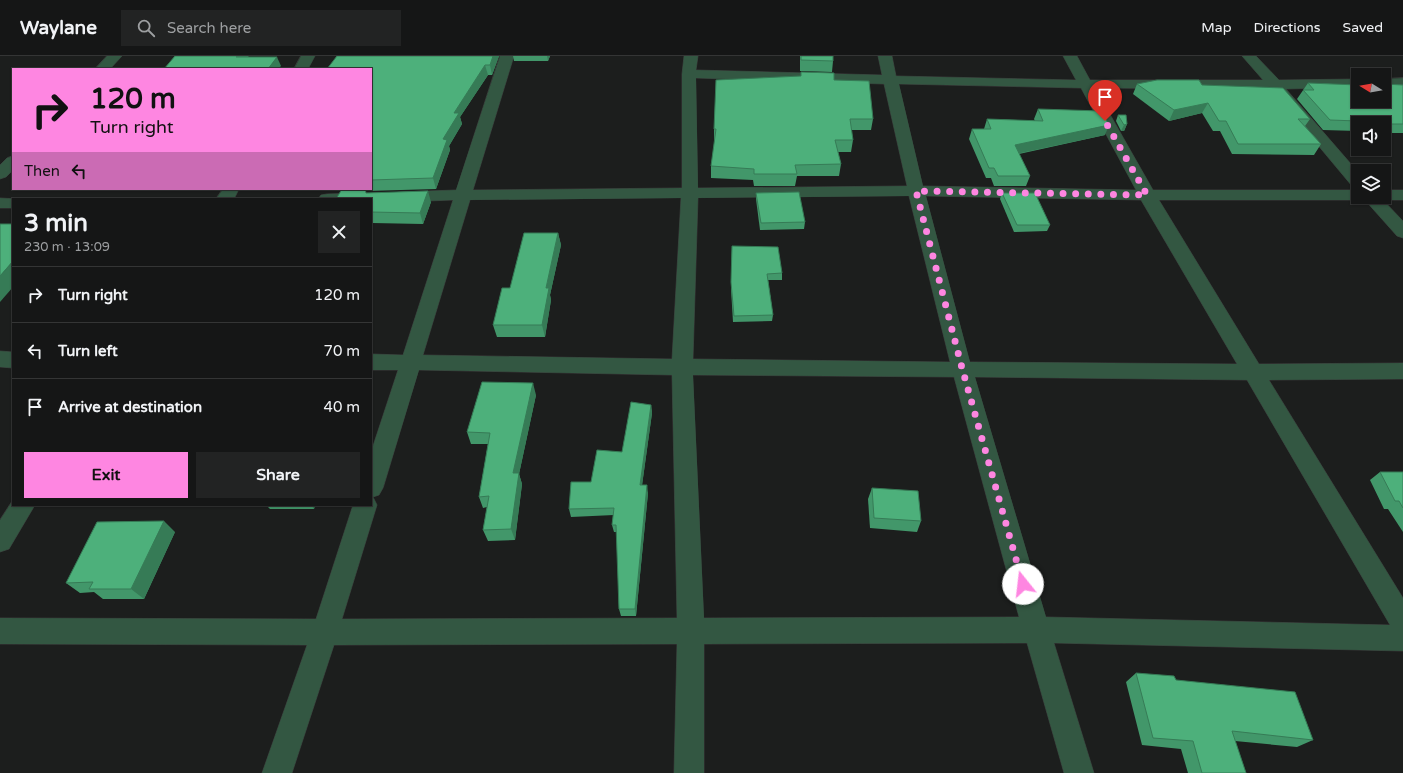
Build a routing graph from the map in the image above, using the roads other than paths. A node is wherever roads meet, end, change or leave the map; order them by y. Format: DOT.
graph roads {
  1 [pos="115,56"];
  2 [pos="308,56"];
  3 [pos="507,56"];
  4 [pos="885,56"];
  5 [pos="1070,56"];
  6 [pos="1248,56"];
  7 [pos="690,65"];
  8 [pos="103,68"];
  9 [pos="302,68"];
  10 [pos="890,80"];
  11 [pos="1391,82"];
  12 [pos="1403,82"];
  13 [pos="1351,83"];
  14 [pos="1084,84"];
  15 [pos="1276,86"];
  16 [pos="12,161"];
  17 [pos="0,174"];
  18 [pos="1351,174"];
  19 [pos="916,191"];
  20 [pos="690,193"];
  21 [pos="464,195"];
  22 [pos="1147,195"];
  23 [pos="1351,195"];
  24 [pos="1391,195"];
  25 [pos="1403,195"];
  26 [pos="356,198"];
  27 [pos="0,203"];
  28 [pos="12,203"];
  29 [pos="1377,204"];
  30 [pos="1403,232"];
  31 [pos="0,359"];
  32 [pos="12,360"];
  33 [pos="372,362"];
  34 [pos="410,363"];
  35 [pos="682,367"];
  36 [pos="962,368"];
  37 [pos="1254,372"];
  38 [pos="1403,372"];
  39 [pos="372,485"];
  40 [pos="22,506"];
  41 [pos="366,506"];
  42 [pos="0,541"];
  43 [pos="1403,622"];
  44 [pos="1036,630"];
  45 [pos="0,631"];
  46 [pos="691,631"];
  47 [pos="325,632"];
  48 [pos="1403,638"];
  49 [pos="277,773"];
  50 [pos="689,773"];
  51 [pos="1079,773"];
  1 -- 8 [label="street"];
  2 -- 9 [label="street"];
  3 -- 21 [label="street"];
  4 -- 10 [label="street"];
  5 -- 14 [label="street"];
  6 -- 15 [label="street"];
  7 -- 10 [label="street"];
  7 -- 20 [label="street"];
  10 -- 14 [label="street"];
  10 -- 19 [label="street"];
  11 -- 12 [label="street"];
  13 -- 15 [label="street"];
  14 -- 15 [label="street"];
  14 -- 22 [label="street"];
  15 -- 18 [label="street"];
  16 -- 17 [label="street"];
  19 -- 20 [label="street"];
  19 -- 22 [label="street"];
  19 -- 36 [label="street"];
  20 -- 21 [label="street"];
  20 -- 35 [label="street"];
  21 -- 26 [label="street"];
  21 -- 34 [label="street"];
  22 -- 23 [label="street"];
  22 -- 37 [label="street"];
  24 -- 25 [label="street"];
  27 -- 28 [label="street"];
  29 -- 30 [label="street"];
  31 -- 32 [label="street"];
  33 -- 34 [label="street"];
  34 -- 35 [label="street"];
  34 -- 39 [label="street"];
  35 -- 36 [label="street"];
  35 -- 46 [label="street"];
  36 -- 37 [label="street"];
  36 -- 44 [label="street"];
  37 -- 38 [label="street"];
  37 -- 43 [label="street"];
  40 -- 42 [label="street"];
  41 -- 47 [label="street"];
  44 -- 46 [label="street"];
  44 -- 48 [label="street"];
  44 -- 51 [label="street"];
  45 -- 47 [label="street"];
  46 -- 47 [label="street"];
  46 -- 50 [label="street"];
  47 -- 49 [label="street"];
}
